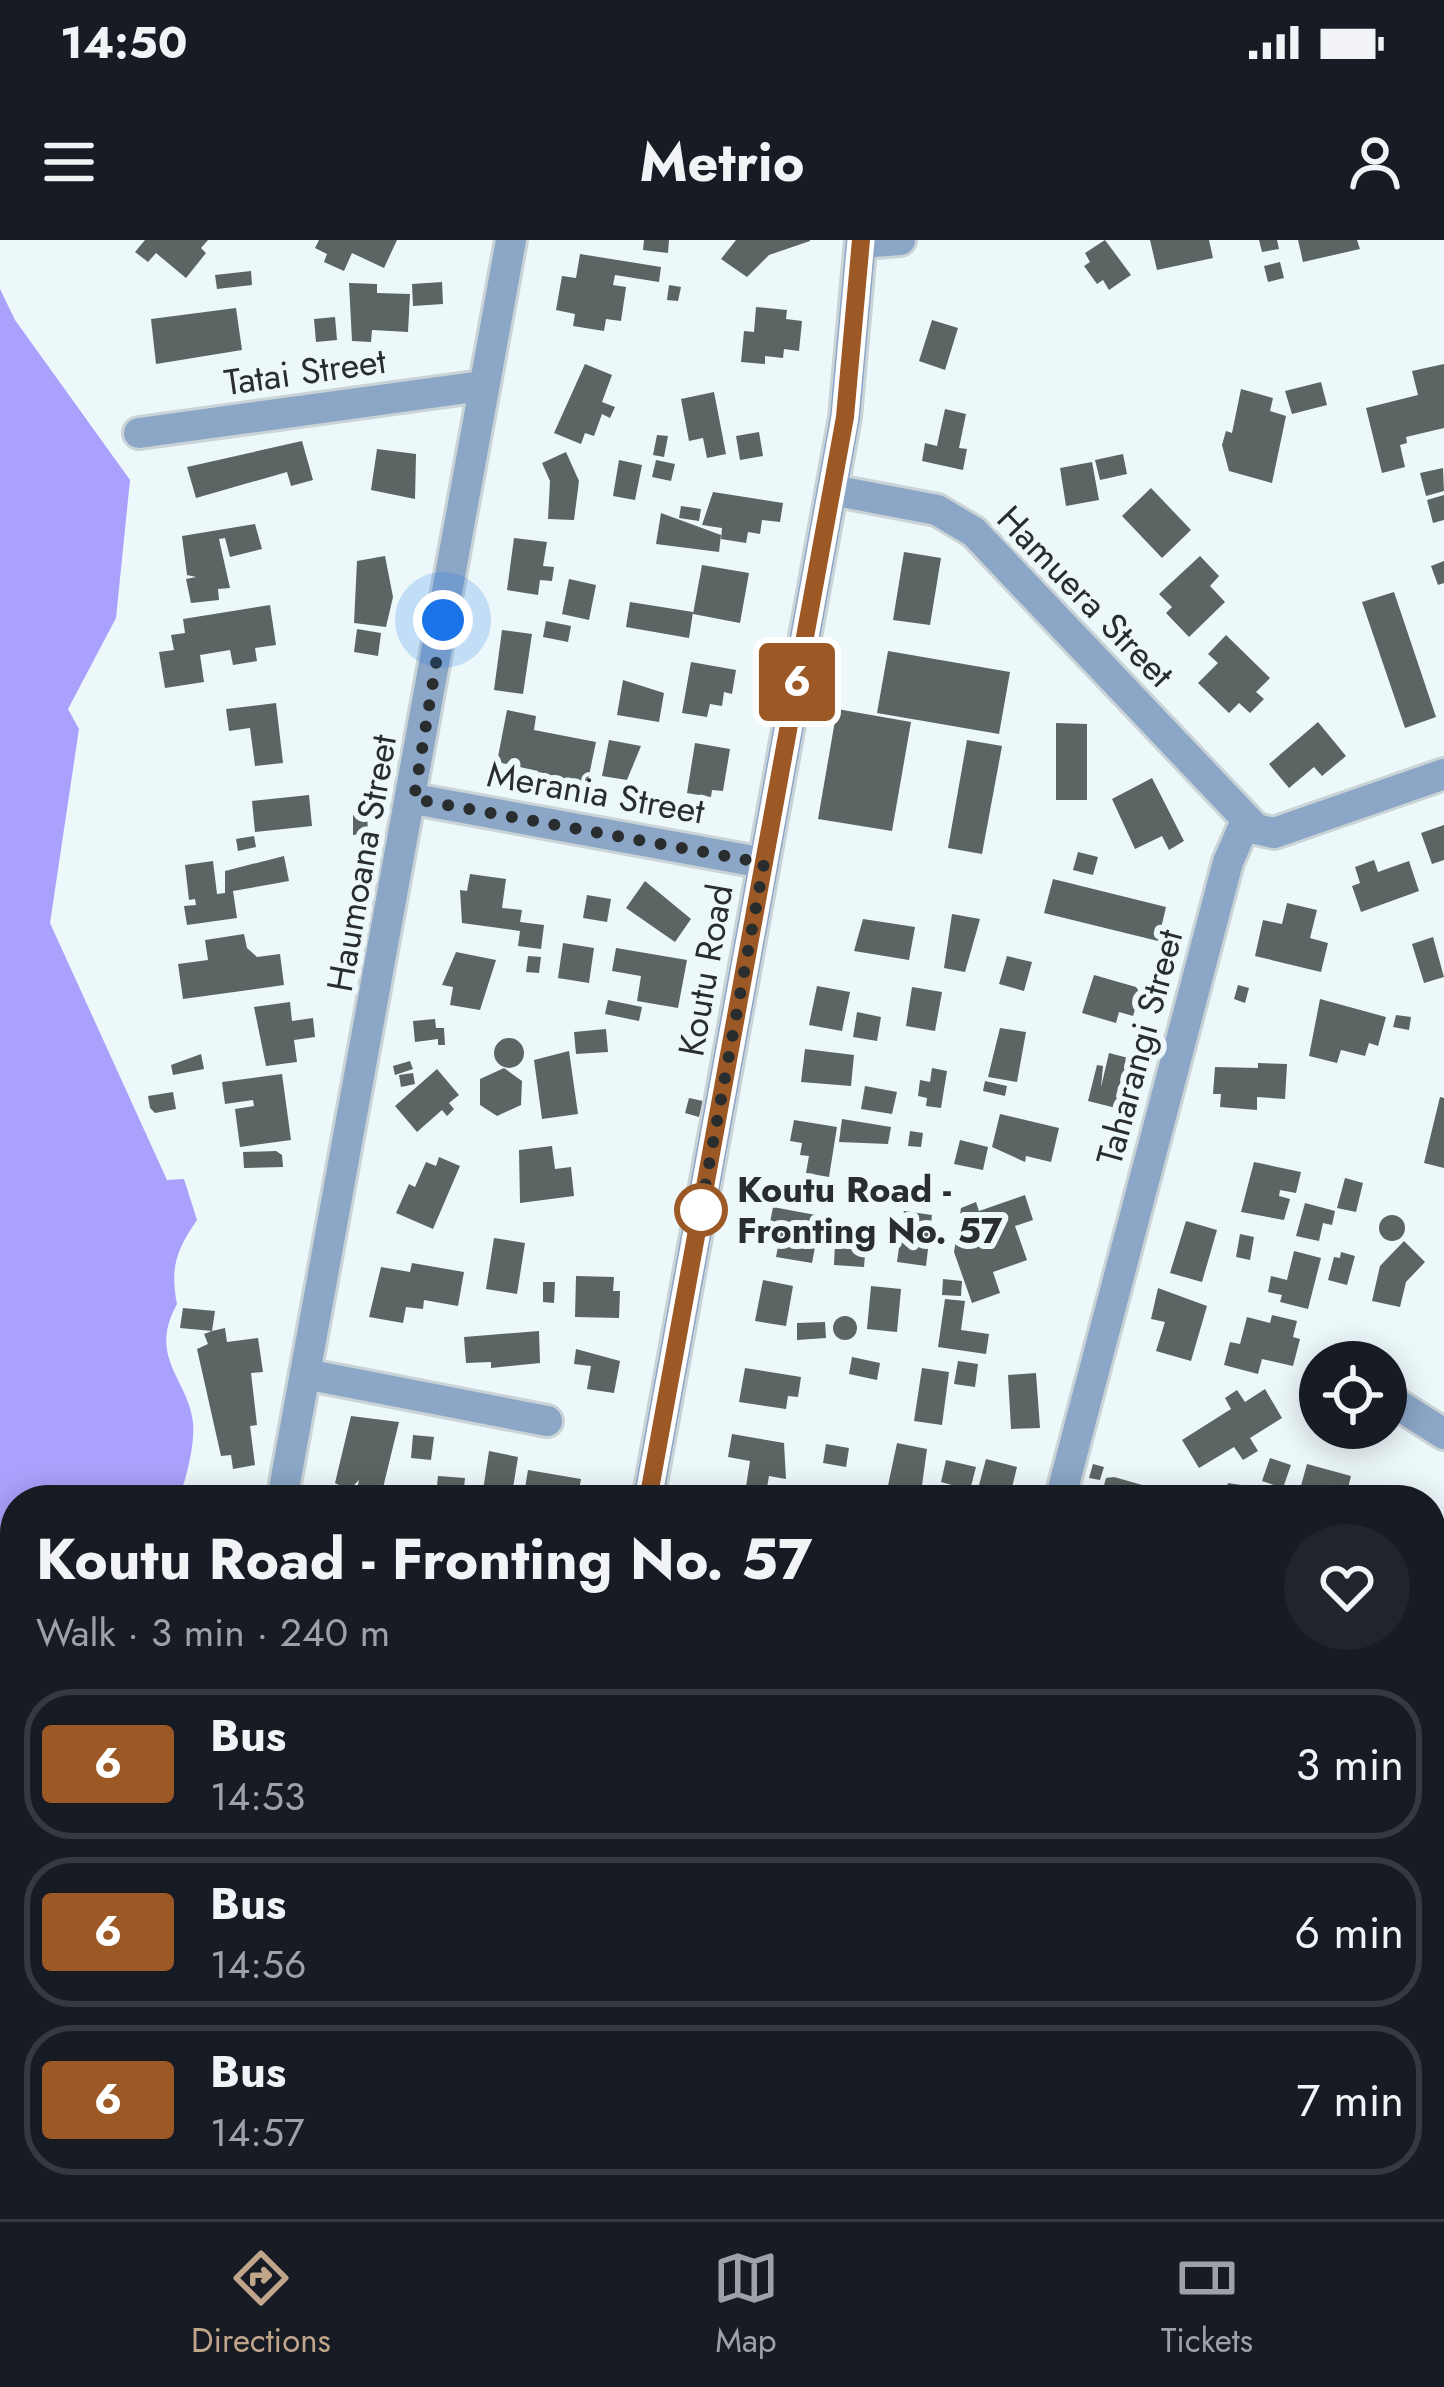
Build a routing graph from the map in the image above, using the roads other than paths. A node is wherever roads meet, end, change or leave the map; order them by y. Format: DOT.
graph roads {
  1 [pos="511,240"];
  2 [pos="900,240"];
  3 [pos="861,241"];
  4 [pos="482,386"];
  5 [pos="139,433"];
  6 [pos="832,490"];
  7 [pos="1444,774"];
  8 [pos="414,799"];
  9 [pos="1246,821"];
  10 [pos="764,863"];
  11 [pos="305,1374"];
  12 [pos="1407,1410"];
  13 [pos="547,1420"];
  14 [pos="1444,1434"];
  15 [pos="286,1485"];
  16 [pos="651,1485"];
  17 [pos="1064,1485"];
  1 -- 4 [label="street, Haumoana Street"];
  2 -- 3 [label="street"];
  3 -- 6 [label="street, Koutu Road"];
  4 -- 5 [label="street, Tatai Street"];
  4 -- 8 [label="street, Haumoana Street"];
  6 -- 9 [label="street, Hamuera Street"];
  6 -- 10 [label="street, Koutu Road"];
  7 -- 9 [label="street"];
  8 -- 10 [label="street, Merania Street"];
  8 -- 11 [label="street, Haumoana Street"];
  9 -- 17 [label="street, Taharangi Street"];
  10 -- 16 [label="street, Koutu Road"];
  11 -- 13 [label="street"];
  11 -- 15 [label="street, Haumoana Street"];
  12 -- 14 [label="street"];
}
